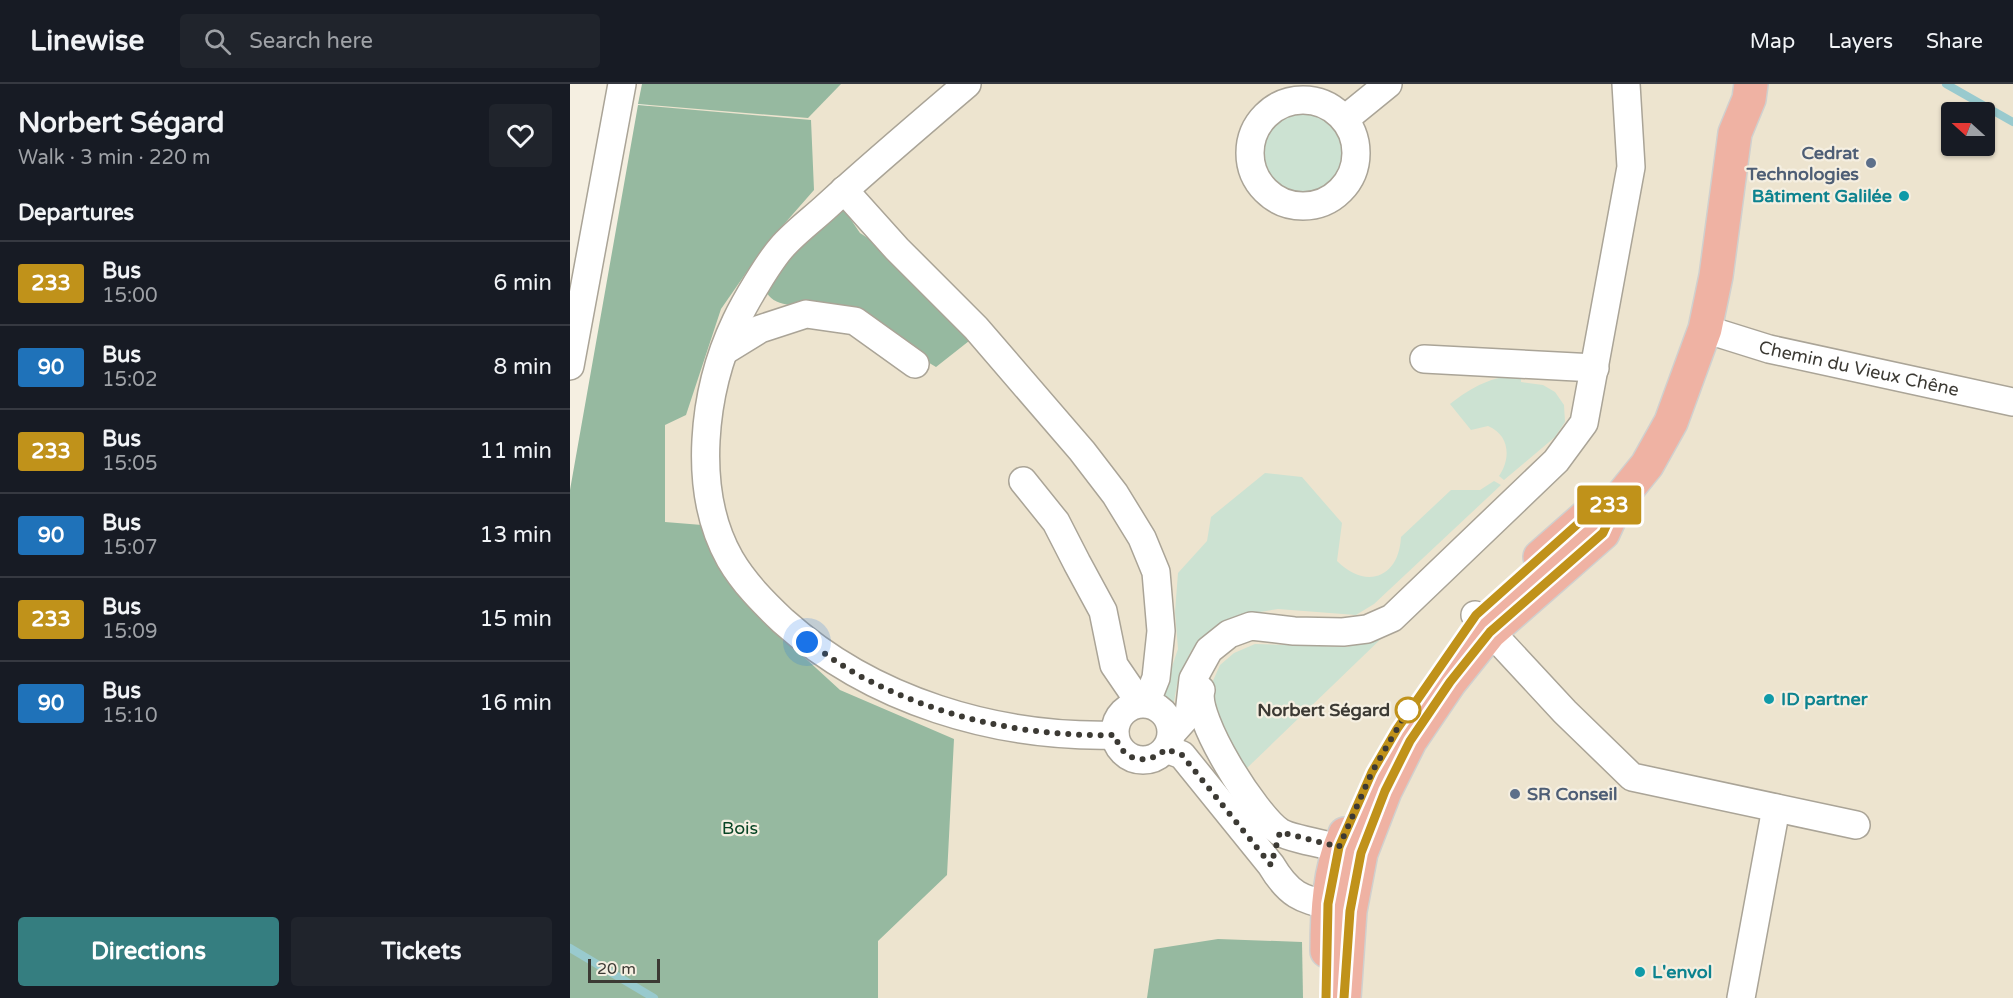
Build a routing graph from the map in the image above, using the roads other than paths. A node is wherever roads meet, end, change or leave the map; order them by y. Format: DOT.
graph roads {
  1 [pos="622,84"];
  2 [pos="967,84"];
  3 [pos="1388,84"];
  4 [pos="1626,84"];
  5 [pos="1754,89"];
  6 [pos="1345,119"];
  7 [pos="844,190"];
  8 [pos="1705,329"];
  9 [pos="726,350"];
  10 [pos="1424,359"];
  11 [pos="915,364"];
  12 [pos="570,366"];
  13 [pos="1595,368"];
  14 [pos="2013,402"];
  15 [pos="1023,481"];
  16 [pos="1483,624"];
  17 [pos="1294,631"];
  18 [pos="1143,703"];
  19 [pos="1176,732"];
  20 [pos="1115,735"];
  21 [pos="1776,808"];
  22 [pos="1856,825"];
  23 [pos="1280,832"];
  24 [pos="1350,850"];
  25 [pos="1271,865"];
  26 [pos="1339,908"];
  27 [pos="1326,998"];
  28 [pos="1344,998"];
  29 [pos="1742,998"];
  1 -- 12 [label="street"];
  2 -- 7 [label="street"];
  3 -- 6 [label="street"];
  4 -- 13 [label="street"];
  5 -- 8 [label="main road"];
  7 -- 9 [label="street"];
  7 -- 18 [label="street"];
  8 -- 14 [label="street, Chemin du Vieux Chêne"];
  8 -- 16 [label="main road"];
  9 -- 11 [label="street"];
  9 -- 20 [label="street"];
  10 -- 13 [label="street"];
  13 -- 17 [label="street"];
  15 -- 18 [label="street"];
  16 -- 21 [label="street"];
  16 -- 24 [label="main road"];
  17 -- 19 [label="street"];
  17 -- 23 [label="street"];
  18 -- 19 [label="street"];
  18 -- 20 [label="street"];
  19 -- 20 [label="street"];
  19 -- 23 [label="street"];
  19 -- 25 [label="street"];
  21 -- 22 [label="street"];
  21 -- 29 [label="street"];
  23 -- 24 [label="street"];
  23 -- 25 [label="street"];
  24 -- 26 [label="main road"];
  25 -- 26 [label="street"];
  26 -- 27 [label="main road"];
  26 -- 28 [label="main road"];
}
